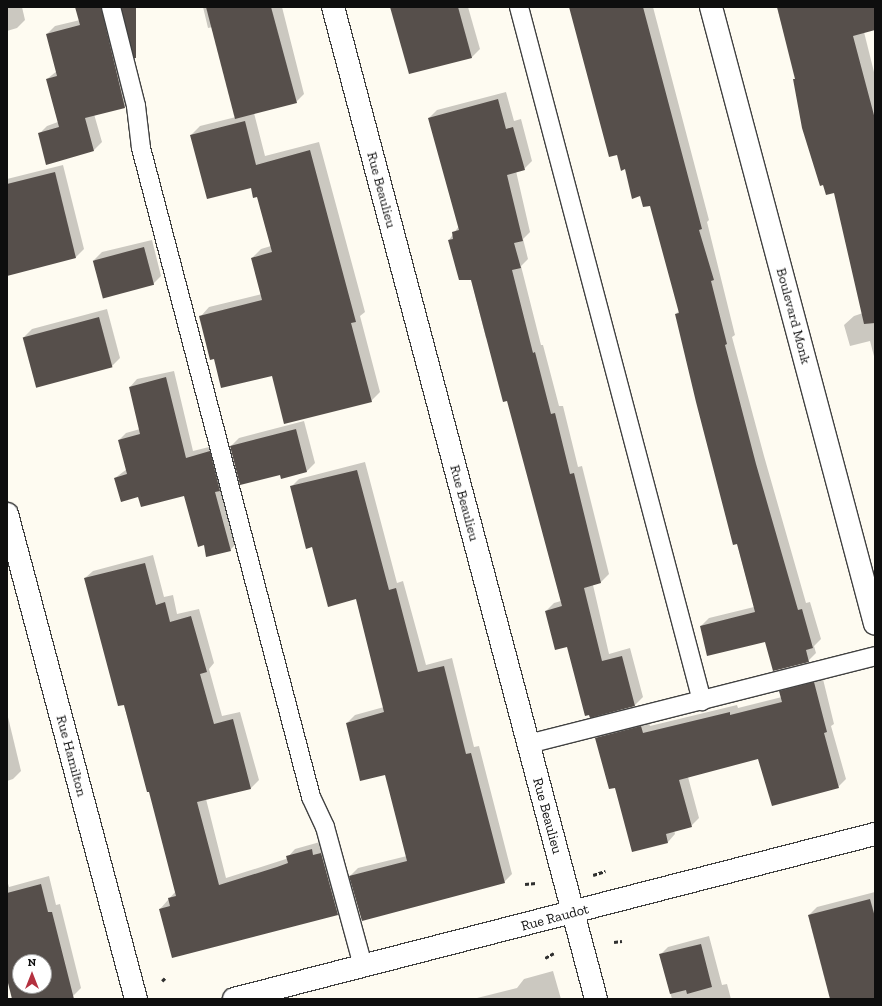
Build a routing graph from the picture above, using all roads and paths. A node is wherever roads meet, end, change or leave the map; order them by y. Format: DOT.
graph roads {
  1 [pos="111,7"];
  2 [pos="333,7"];
  3 [pos="519,7"];
  4 [pos="711,7"];
  5 [pos="7,514"];
  6 [pos="875,624"];
  7 [pos="875,656"];
  8 [pos="702,701"];
  9 [pos="528,744"];
  10 [pos="875,834"];
  11 [pos="605,871"];
  12 [pos="593,875"];
  13 [pos="536,883"];
  14 [pos="526,884"];
  15 [pos="573,914"];
  16 [pos="622,941"];
  17 [pos="614,942"];
  18 [pos="554,953"];
  19 [pos="545,958"];
  20 [pos="363,966"];
  21 [pos="165,978"];
  22 [pos="162,982"];
  23 [pos="136,999"];
  24 [pos="234,999"];
  25 [pos="596,999"];
  1 -- 20 [label="lane"];
  2 -- 9 [label="street, Rue Beaulieu"];
  3 -- 8 [label="lane"];
  4 -- 6 [label="street, Boulevard Monk"];
  5 -- 23 [label="street, Rue Hamilton"];
  7 -- 8 [label="lane"];
  8 -- 9 [label="lane"];
  9 -- 15 [label="street, Rue Beaulieu"];
  10 -- 15 [label="street, Rue Raudot"];
  11 -- 12 [label="path"];
  13 -- 14 [label="path"];
  15 -- 20 [label="street, Rue Raudot"];
  15 -- 25 [label="street, Rue Beaulieu"];
  16 -- 17 [label="path"];
  18 -- 19 [label="path"];
  20 -- 24 [label="street, Rue Raudot"];
  21 -- 22 [label="path"];
}
